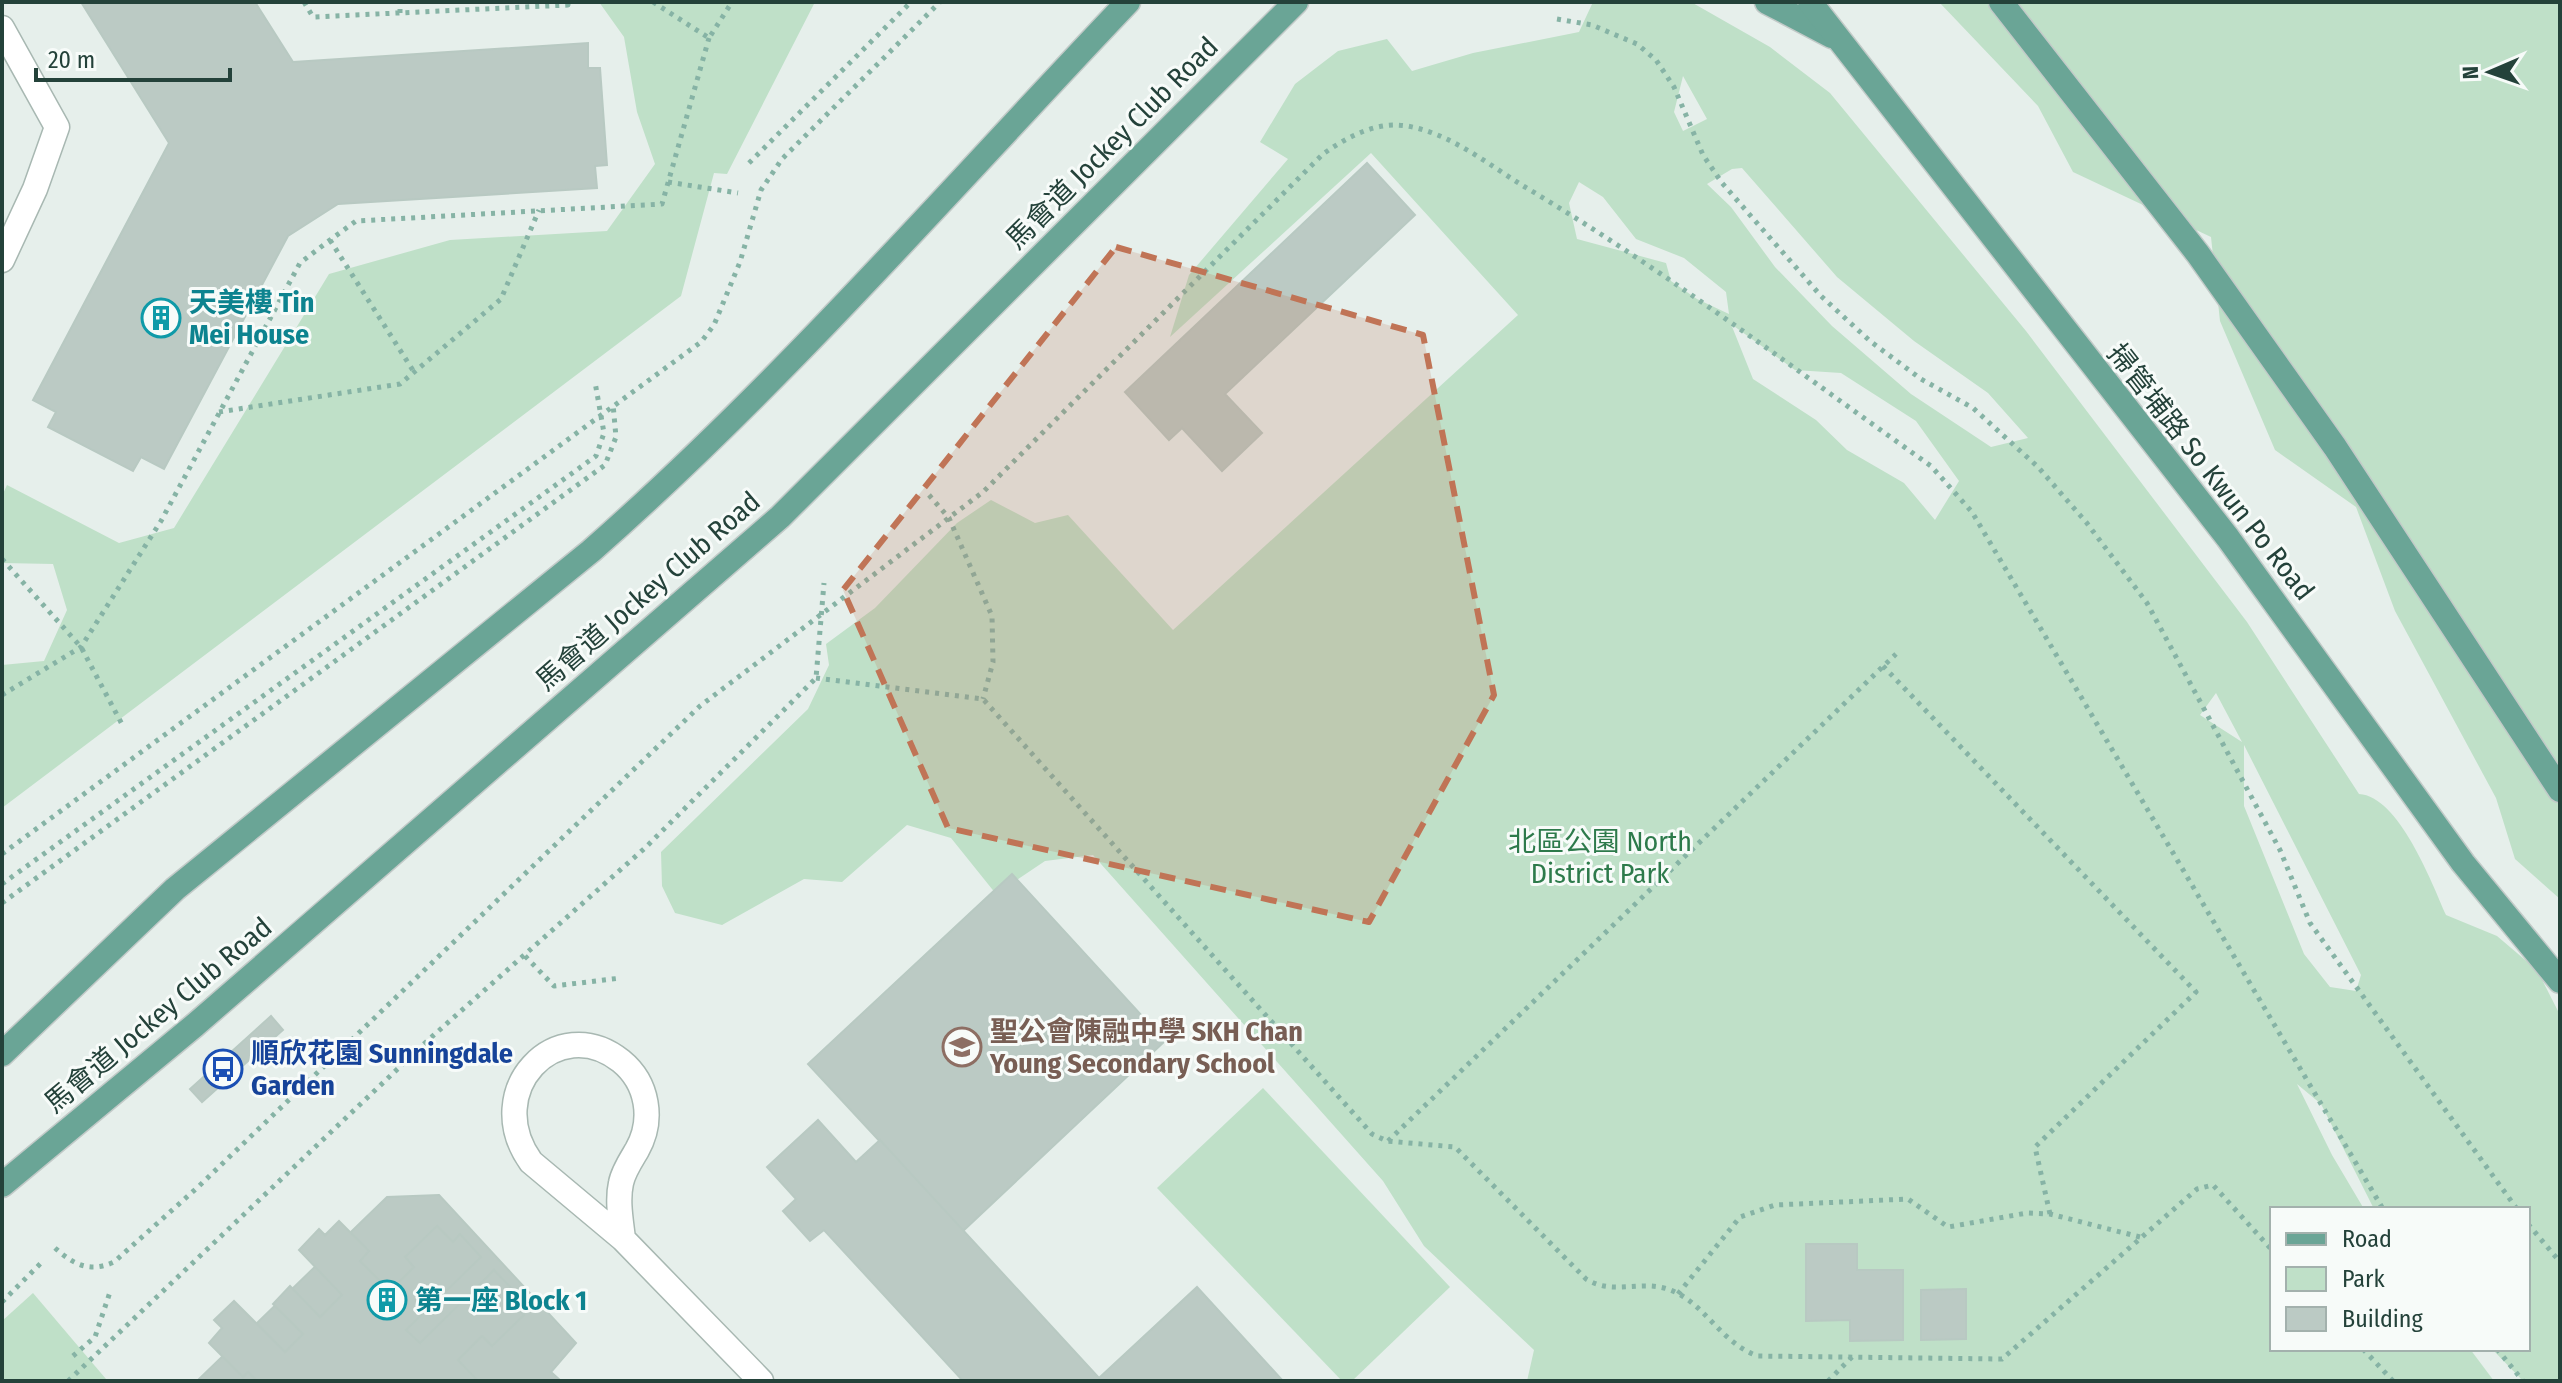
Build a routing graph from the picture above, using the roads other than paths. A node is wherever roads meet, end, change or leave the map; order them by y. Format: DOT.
graph roads {
  1 [pos="1128,2"];
  2 [pos="1296,2"];
  3 [pos="1767,2"];
  4 [pos="1810,2"];
  5 [pos="2001,2"];
  6 [pos="2,28"];
  7 [pos="1842,41"];
  8 [pos="2,260"];
  9 [pos="2560,790"];
  10 [pos="2560,981"];
  11 [pos="2,1054"];
  12 [pos="2,1185"];
  13 [pos="623,1239"];
  14 [pos="761,1381"];
  1 -- 11 [label="main road"];
  2 -- 12 [label="main road, 馬會道 Jockey Club Road"];
  3 -- 7 [label="main road"];
  4 -- 7 [label="main road, 掃管埔路 So Kwun Po Road"];
  5 -- 9 [label="main road"];
  6 -- 8 [label="street"];
  7 -- 10 [label="main road, 掃管埔路 So Kwun Po Road"];
  13 -- 13 [label="street"];
  13 -- 14 [label="street"];
}
